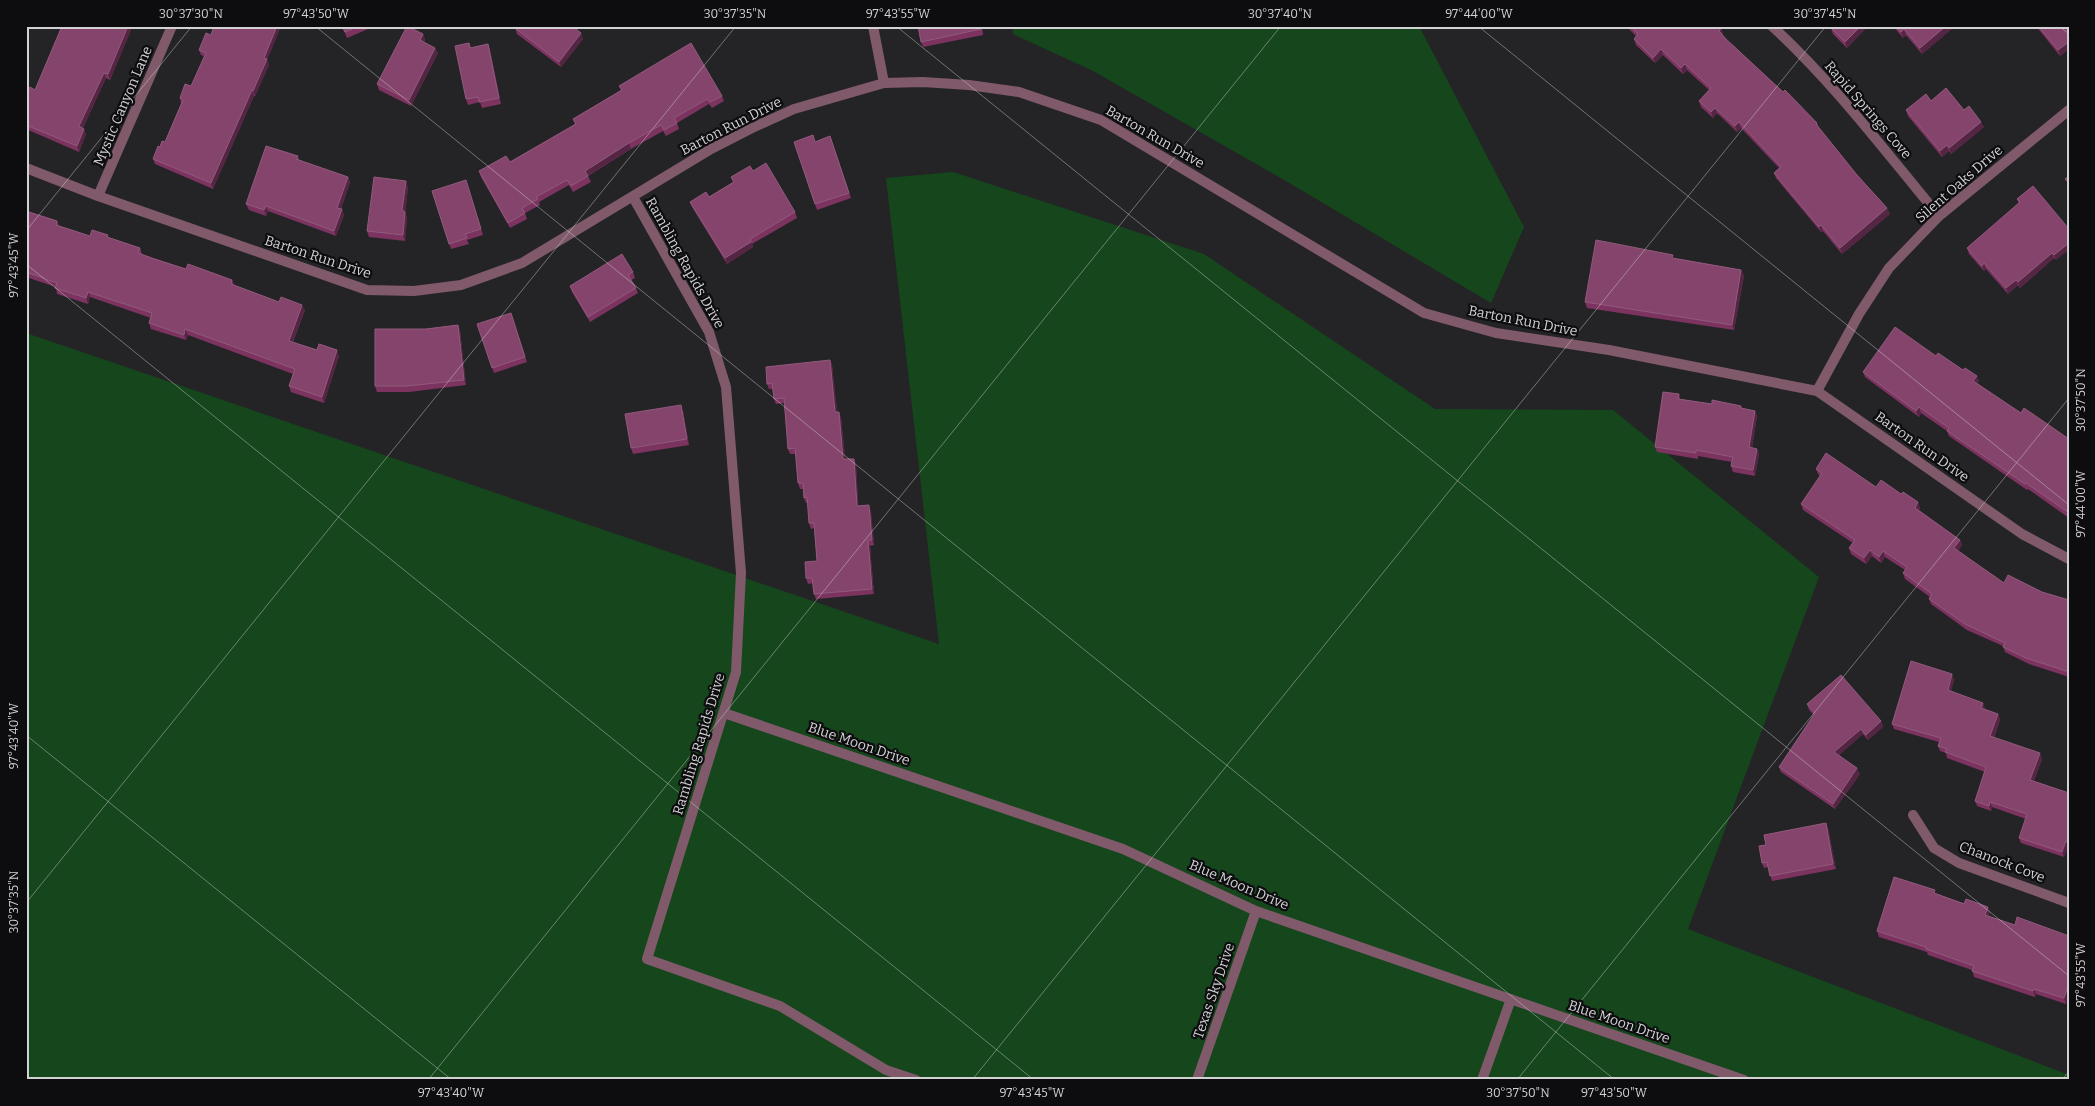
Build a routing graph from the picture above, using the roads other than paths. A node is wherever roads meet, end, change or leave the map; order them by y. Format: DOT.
graph roads {
  1 [pos="172,26"];
  2 [pos="873,26"];
  3 [pos="1772,26"];
  4 [pos="884,83"];
  5 [pos="2069,110"];
  6 [pos="26,168"];
  7 [pos="98,196"];
  8 [pos="633,197"];
  9 [pos="1939,216"];
  10 [pos="1817,391"];
  11 [pos="2069,559"];
  12 [pos="724,712"];
  13 [pos="1913,815"];
  14 [pos="2069,903"];
  15 [pos="1256,911"];
  16 [pos="1511,999"];
  17 [pos="1741,1079"];
  18 [pos="916,1080"];
  19 [pos="1197,1080"];
  20 [pos="1482,1080"];
  1 -- 7 [label="street, Mystic Canyon Lane"];
  2 -- 4 [label="street"];
  3 -- 9 [label="street, Rapid Springs Cove"];
  4 -- 8 [label="street, Barton Run Drive"];
  4 -- 10 [label="street, Barton Run Drive"];
  5 -- 9 [label="street, Silent Oaks Drive"];
  6 -- 7 [label="street, Barton Run Drive"];
  7 -- 8 [label="street, Barton Run Drive"];
  8 -- 12 [label="street, Rambling Rapids Drive"];
  9 -- 10 [label="street, Silent Oaks Drive"];
  10 -- 11 [label="street, Barton Run Drive"];
  12 -- 15 [label="street, Blue Moon Drive"];
  12 -- 18 [label="street, Rambling Rapids Drive"];
  13 -- 14 [label="street, Chanock Cove"];
  15 -- 16 [label="street, Blue Moon Drive"];
  15 -- 19 [label="street, Texas Sky Drive"];
  16 -- 17 [label="street, Blue Moon Drive"];
  16 -- 20 [label="street"];
}
